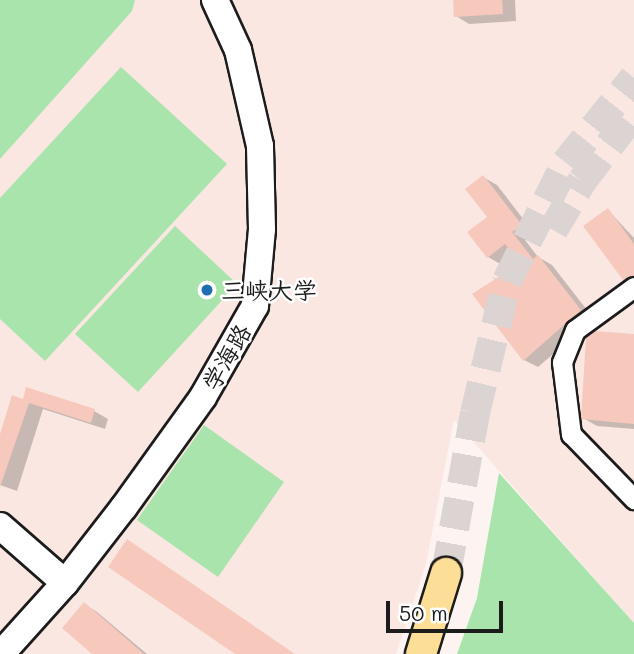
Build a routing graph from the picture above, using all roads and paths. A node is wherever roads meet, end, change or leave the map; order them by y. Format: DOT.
graph roads {
  1 [pos="215,0"];
  2 [pos="634,287"];
  3 [pos="634,499"];
  4 [pos="0,526"];
  5 [pos="65,583"];
  6 [pos="1,654"];
  7 [pos="421,654"];
  8 [pos="433,654"];
  1 -- 5 [label="street, 学海路"];
  2 -- 3 [label="street"];
  4 -- 5 [label="street"];
  5 -- 6 [label="street, 学海路"];
  7 -- 8 [label="main road"];
}
